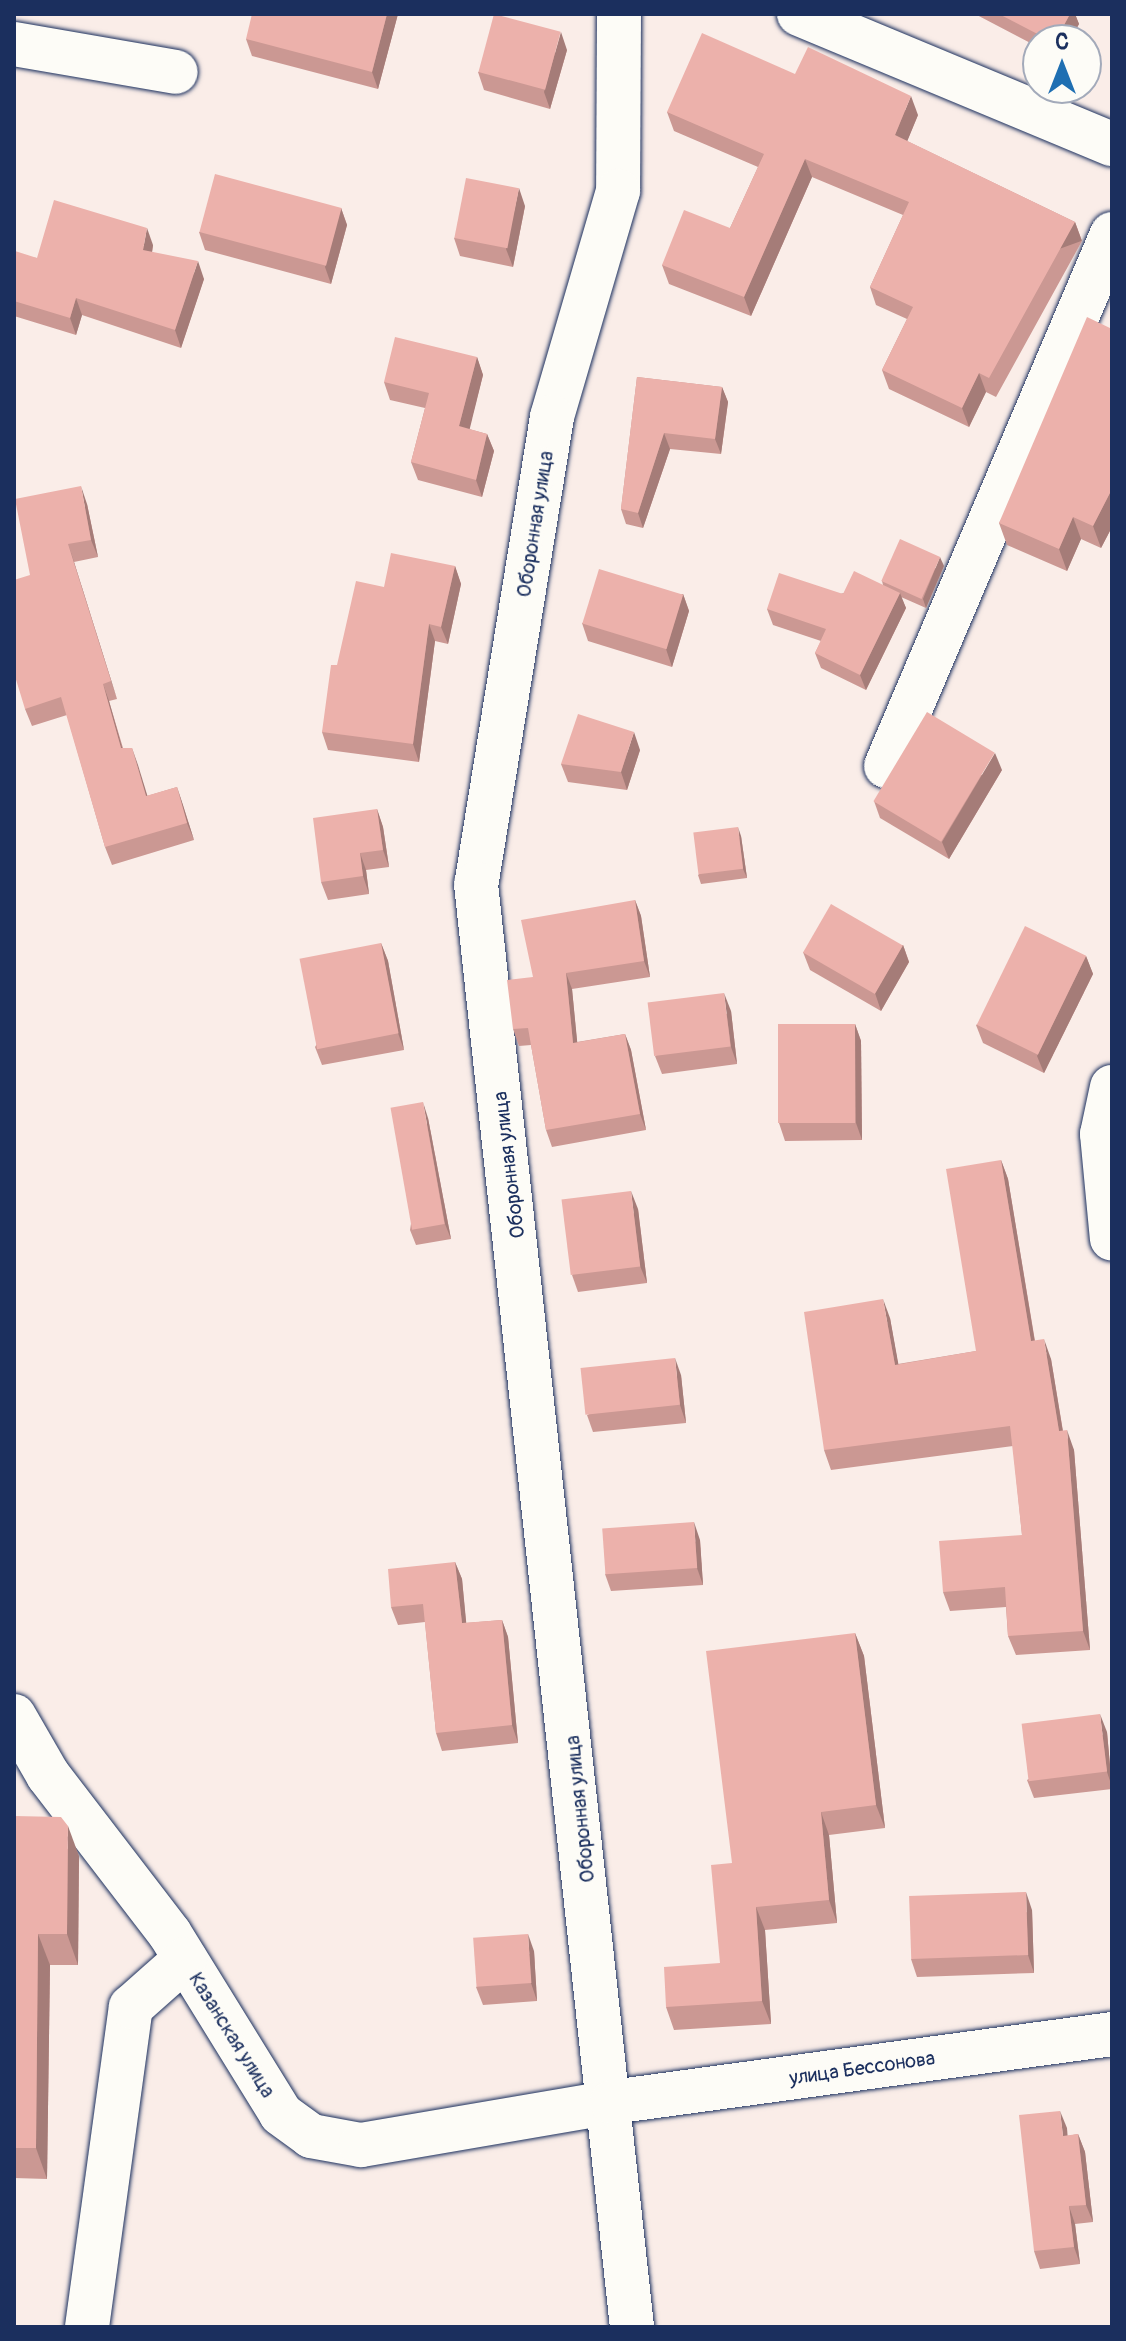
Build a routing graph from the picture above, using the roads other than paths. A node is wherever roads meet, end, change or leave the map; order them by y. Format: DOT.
graph roads {
  1 [pos="619,14"];
  2 [pos="799,14"];
  3 [pos="14,44"];
  4 [pos="176,72"];
  5 [pos="1112,144"];
  6 [pos="1112,234"];
  7 [pos="886,766"];
  8 [pos="1112,1087"];
  9 [pos="1112,1239"];
  10 [pos="14,1716"];
  11 [pos="185,1959"];
  12 [pos="1112,2034"];
  13 [pos="612,2102"];
  14 [pos="87,2327"];
  15 [pos="632,2327"];
  1 -- 13 [label="street, Оборонная улица"];
  2 -- 5 [label="street"];
  3 -- 4 [label="street"];
  6 -- 7 [label="street"];
  8 -- 9 [label="street"];
  10 -- 11 [label="street, Казанская улица"];
  11 -- 13 [label="street, Казанская улица"];
  11 -- 14 [label="street"];
  12 -- 13 [label="street, улица Бессонова"];
  13 -- 15 [label="street, Оборонная улица"];
}
